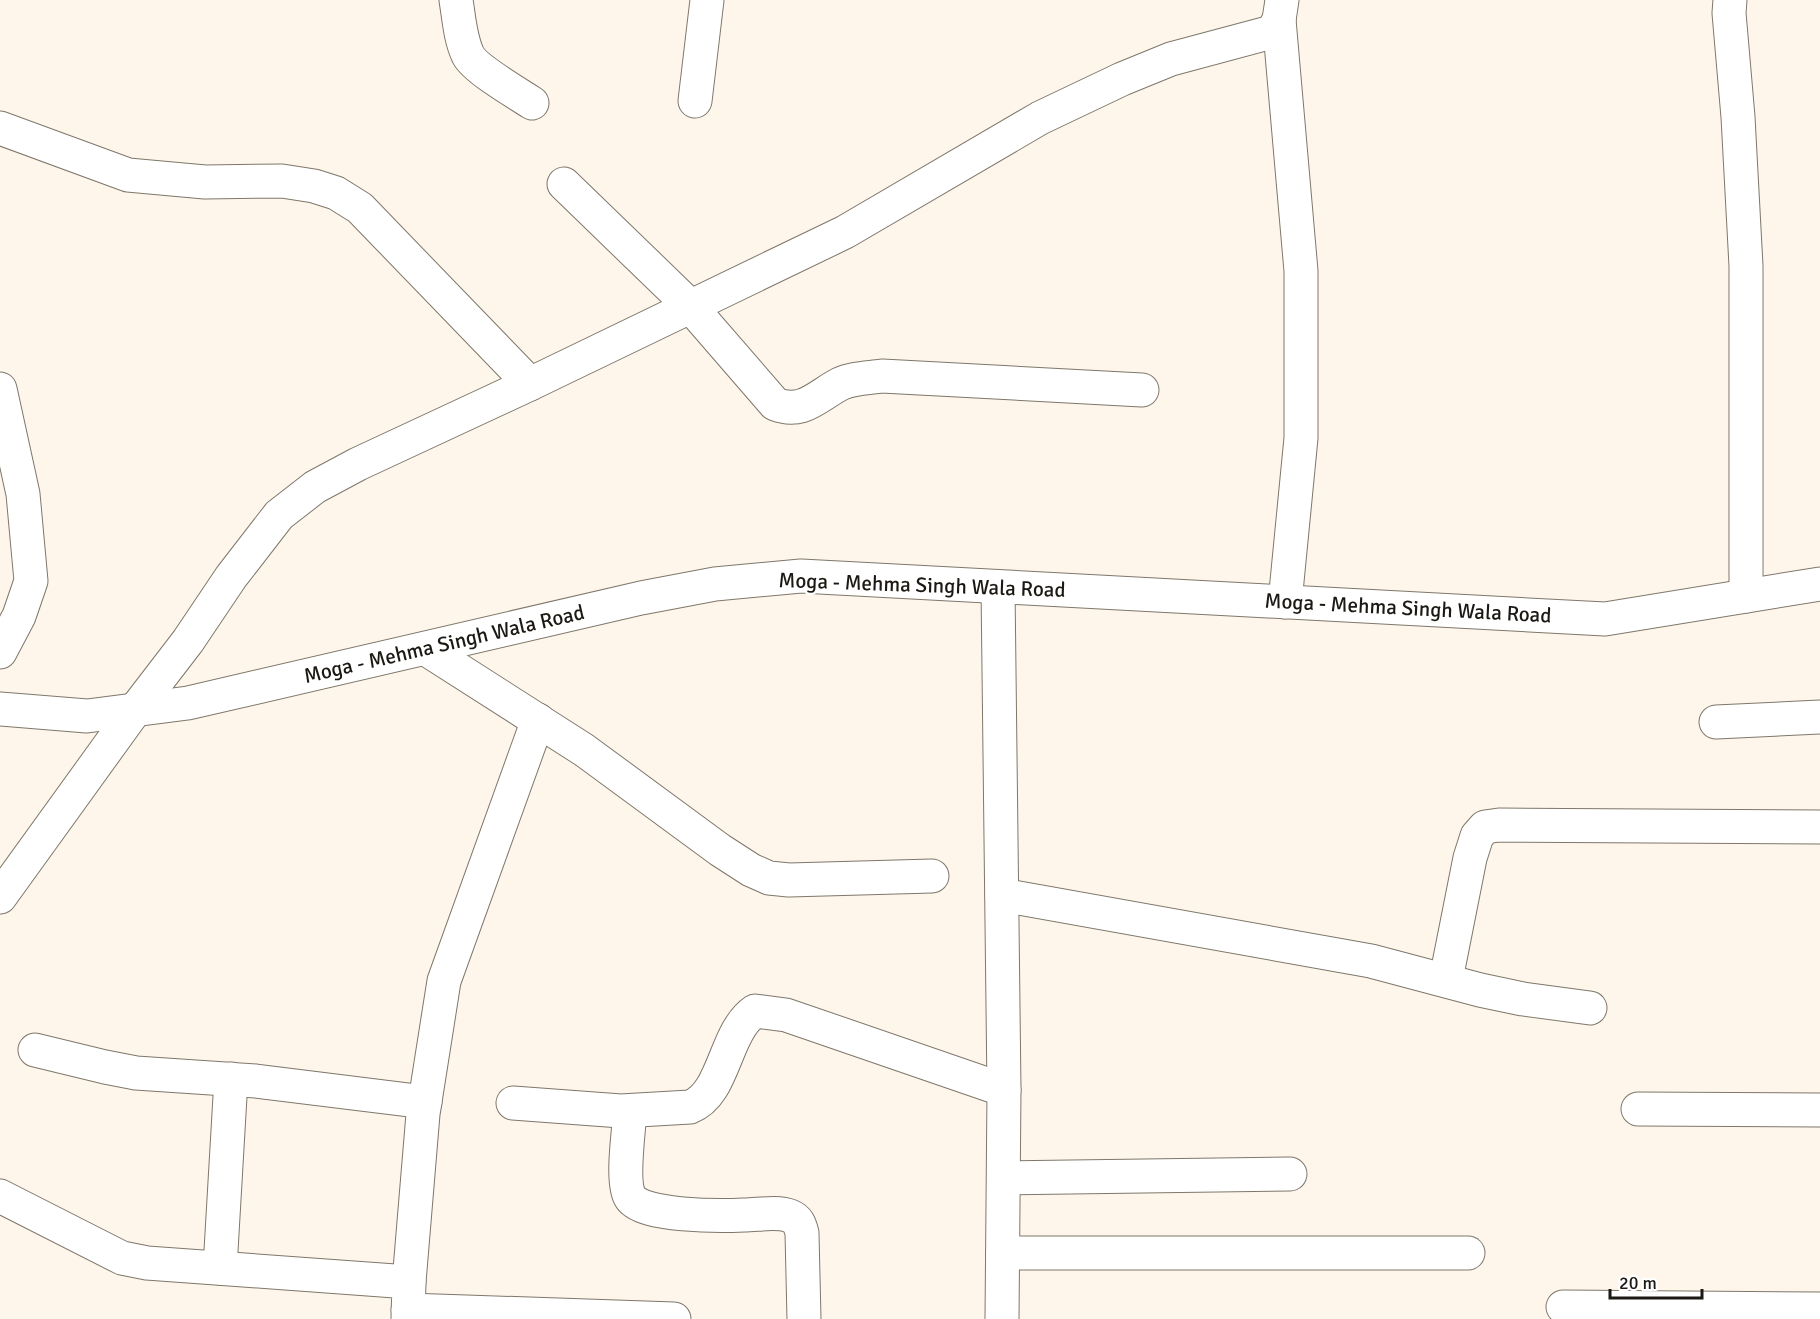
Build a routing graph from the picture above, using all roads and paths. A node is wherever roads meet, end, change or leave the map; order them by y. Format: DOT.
graph roads {
  1 [pos="456,0"];
  2 [pos="707,0"];
  3 [pos="1730,0"];
  4 [pos="1281,10"];
  5 [pos="695,101"];
  6 [pos="532,103"];
  7 [pos="0,128"];
  8 [pos="564,184"];
  9 [pos="691,307"];
  10 [pos="530,384"];
  11 [pos="0,389"];
  12 [pos="1142,390"];
  13 [pos="1820,584"];
  14 [pos="998,587"];
  15 [pos="1746,596"];
  16 [pos="1285,602"];
  17 [pos="426,649"];
  18 [pos="0,652"];
  19 [pos="0,709"];
  20 [pos="135,710"];
  21 [pos="1820,717"];
  22 [pos="538,720"];
  23 [pos="1716,722"];
  24 [pos="1820,827"];
  25 [pos="932,876"];
  26 [pos="1002,895"];
  27 [pos="0,897"];
  28 [pos="1446,979"];
  29 [pos="1590,1008"];
  30 [pos="35,1050"];
  31 [pos="231,1079"];
  32 [pos="1004,1090"];
  33 [pos="425,1102"];
  34 [pos="513,1103"];
  35 [pos="1638,1109"];
  36 [pos="1820,1110"];
  37 [pos="630,1111"];
  38 [pos="1290,1174"];
  39 [pos="1004,1178"];
  40 [pos="0,1196"];
  41 [pos="1003,1253"];
  42 [pos="1468,1253"];
  43 [pos="220,1268"];
  44 [pos="409,1304"];
  45 [pos="1563,1307"];
  46 [pos="1820,1309"];
  47 [pos="674,1319"];
  48 [pos="804,1319"];
  49 [pos="1002,1319"];
  1 -- 6 [label="street"];
  2 -- 5 [label="street"];
  3 -- 15 [label="street"];
  4 -- 9 [label="street"];
  4 -- 16 [label="street"];
  7 -- 10 [label="street"];
  8 -- 9 [label="street"];
  9 -- 10 [label="street"];
  9 -- 12 [label="street"];
  10 -- 20 [label="street"];
  11 -- 18 [label="street"];
  13 -- 15 [label="street, Moga - Mehma Singh Wala Road"];
  14 -- 16 [label="street, Moga - Mehma Singh Wala Road"];
  14 -- 17 [label="street, Moga - Mehma Singh Wala Road"];
  14 -- 26 [label="street"];
  15 -- 16 [label="street, Moga - Mehma Singh Wala Road"];
  17 -- 20 [label="street, Moga - Mehma Singh Wala Road"];
  17 -- 22 [label="street"];
  19 -- 20 [label="street, Moga - Mehma Singh Wala Road"];
  20 -- 27 [label="street"];
  21 -- 23 [label="street"];
  22 -- 25 [label="street"];
  22 -- 33 [label="street"];
  24 -- 28 [label="street"];
  26 -- 28 [label="street"];
  26 -- 32 [label="street"];
  28 -- 29 [label="street"];
  30 -- 31 [label="street"];
  31 -- 33 [label="street"];
  31 -- 43 [label="street"];
  32 -- 37 [label="street"];
  32 -- 39 [label="street"];
  33 -- 44 [label="street"];
  34 -- 37 [label="street"];
  35 -- 36 [label="street"];
  37 -- 48 [label="street"];
  38 -- 39 [label="street"];
  39 -- 41 [label="street"];
  40 -- 43 [label="street"];
  41 -- 42 [label="street"];
  41 -- 49 [label="street"];
  43 -- 44 [label="street"];
  44 -- 47 [label="street"];
  45 -- 46 [label="street"];
}
